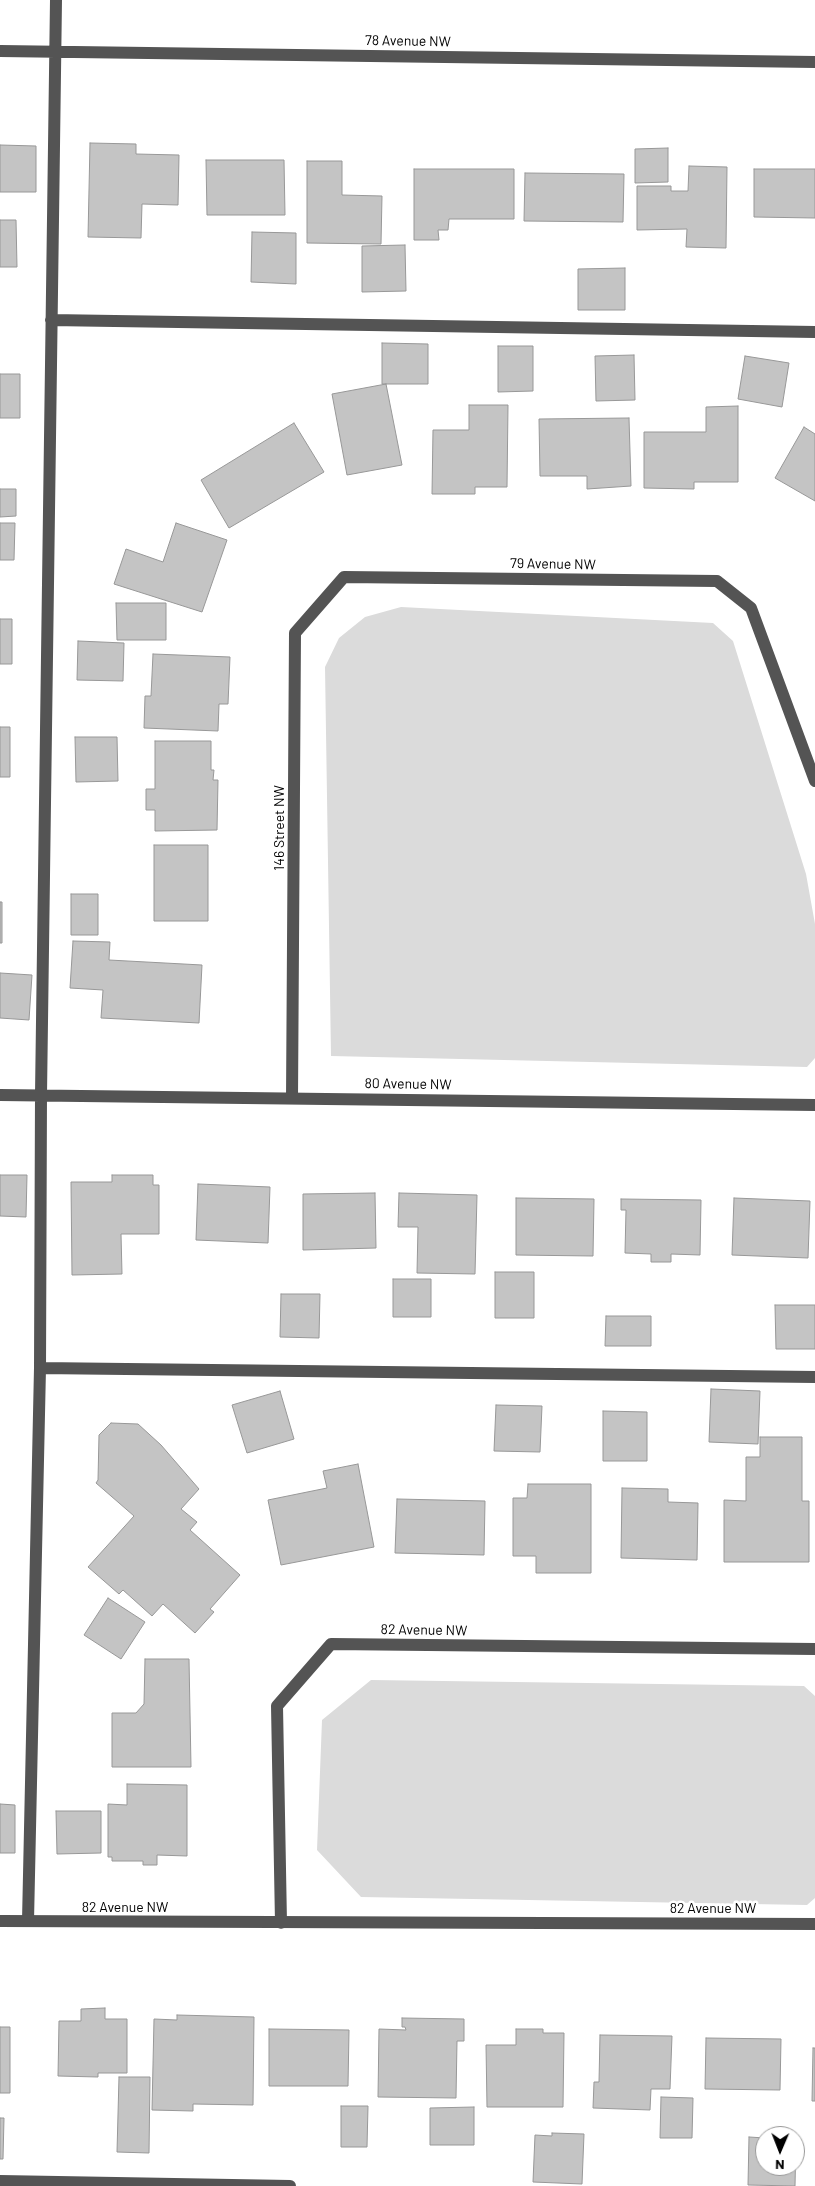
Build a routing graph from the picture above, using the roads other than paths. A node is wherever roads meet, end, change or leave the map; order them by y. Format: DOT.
graph roads {
  1 [pos="56,0"];
  2 [pos="0,51"];
  3 [pos="55,52"];
  4 [pos="815,62"];
  5 [pos="51,320"];
  6 [pos="815,332"];
  7 [pos="344,576"];
  8 [pos="815,781"];
  9 [pos="41,1094"];
  10 [pos="0,1095"];
  11 [pos="292,1098"];
  12 [pos="815,1105"];
  13 [pos="40,1368"];
  14 [pos="815,1376"];
  15 [pos="815,1649"];
  16 [pos="0,1921"];
  17 [pos="28,1921"];
  18 [pos="281,1923"];
  19 [pos="815,1924"];
  20 [pos="0,2181"];
  21 [pos="290,2186"];
  1 -- 3 [label="street"];
  2 -- 3 [label="street, 78 Avenue NW"];
  3 -- 4 [label="street, 78 Avenue NW"];
  3 -- 5 [label="street"];
  5 -- 6 [label="street"];
  5 -- 9 [label="street"];
  7 -- 8 [label="street, 79 Avenue NW"];
  7 -- 11 [label="street, 146 Street NW"];
  9 -- 10 [label="street, 80 Avenue NW"];
  9 -- 11 [label="street, 80 Avenue NW"];
  9 -- 13 [label="street"];
  11 -- 12 [label="street, 80 Avenue NW"];
  13 -- 14 [label="street"];
  13 -- 17 [label="street"];
  15 -- 18 [label="street, 82 Avenue NW"];
  16 -- 17 [label="street, 82 Avenue NW"];
  17 -- 18 [label="street, 82 Avenue NW"];
  18 -- 19 [label="street, 82 Avenue NW"];
  20 -- 21 [label="street"];
}
